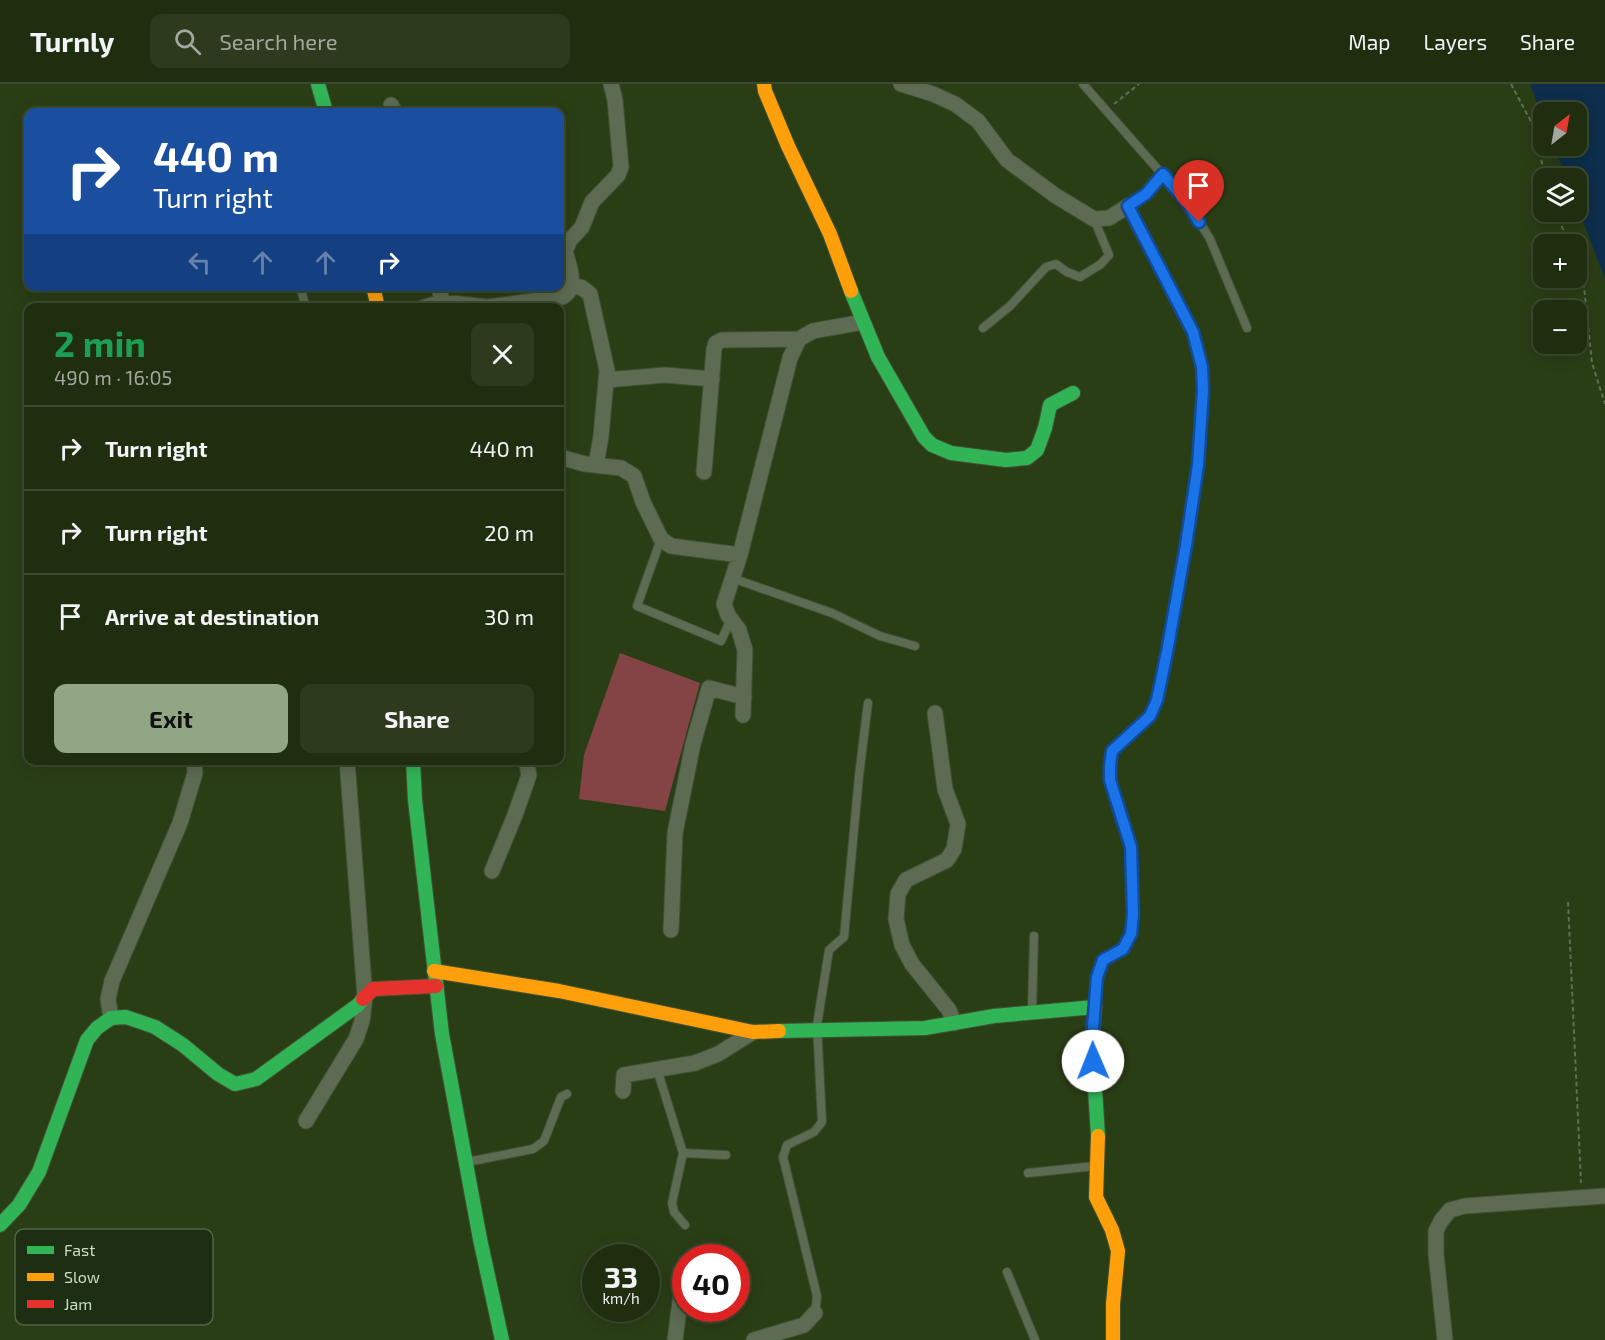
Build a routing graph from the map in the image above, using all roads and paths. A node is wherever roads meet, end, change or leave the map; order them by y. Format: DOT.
graph roads {
  1 [pos="318,84"];
  2 [pos="611,84"];
  3 [pos="764,84"];
  4 [pos="901,84"];
  5 [pos="1083,84"];
  6 [pos="1139,84"];
  7 [pos="1511,84"];
  8 [pos="325,108"];
  9 [pos="1107,110"];
  10 [pos="1543,168"];
  11 [pos="1163,174"];
  12 [pos="1128,206"];
  13 [pos="1094,219"];
  14 [pos="572,287"];
  15 [pos="1584,288"];
  16 [pos="440,291"];
  17 [pos="442,302"];
  18 [pos="439,303"];
  19 [pos="449,303"];
  20 [pos="518,303"];
  21 [pos="863,322"];
  22 [pos="983,328"];
  23 [pos="1247,328"];
  24 [pos="799,339"];
  25 [pos="712,379"];
  26 [pos="606,380"];
  27 [pos="1073,393"];
  28 [pos="1605,404"];
  29 [pos="564,458"];
  30 [pos="596,465"];
  31 [pos="704,472"];
  32 [pos="661,539"];
  33 [pos="740,555"];
  34 [pos="732,578"];
  35 [pos="731,619"];
  36 [pos="915,646"];
  37 [pos="744,697"];
  38 [pos="868,703"];
  39 [pos="935,713"];
  40 [pos="743,715"];
  41 [pos="194,765"];
  42 [pos="347,765"];
  43 [pos="413,765"];
  44 [pos="527,765"];
  45 [pos="492,871"];
  46 [pos="1568,902"];
  47 [pos="671,930"];
  48 [pos="1034,936"];
  49 [pos="434,971"];
  50 [pos="436,986"];
  51 [pos="366,997"];
  52 [pos="1095,1007"];
  53 [pos="1032,1012"];
  54 [pos="111,1018"];
  55 [pos="954,1023"];
  56 [pos="817,1031"];
  57 [pos="753,1032"];
  58 [pos="657,1070"];
  59 [pos="623,1091"];
  60 [pos="567,1094"];
  61 [pos="306,1121"];
  62 [pos="683,1153"];
  63 [pos="726,1155"];
  64 [pos="466,1163"];
  65 [pos="1096,1166"];
  66 [pos="1028,1173"];
  67 [pos="1605,1196"];
  68 [pos="1586,1197"];
  69 [pos="0,1225"];
  70 [pos="685,1225"];
  71 [pos="1006,1272"];
  72 [pos="815,1313"];
  73 [pos="677,1322"];
  74 [pos="502,1340"];
  75 [pos="675,1340"];
  76 [pos="754,1340"];
  77 [pos="1035,1340"];
  78 [pos="1113,1340"];
  79 [pos="1445,1340"];
  1 -- 8 [label="street"];
  2 -- 14 [label="street"];
  3 -- 21 [label="street"];
  4 -- 13 [label="street"];
  5 -- 9 [label="lane"];
  6 -- 9 [label="path"];
  7 -- 10 [label="path"];
  9 -- 11 [label="lane"];
  11 -- 12 [label="lane"];
  11 -- 23 [label="lane"];
  12 -- 13 [label="street"];
  12 -- 52 [label="lane"];
  13 -- 22 [label="lane"];
  14 -- 20 [label="street"];
  14 -- 26 [label="street"];
  15 -- 28 [label="path"];
  16 -- 17 [label="street"];
  17 -- 18 [label="street"];
  17 -- 19 [label="street"];
  21 -- 24 [label="street"];
  21 -- 27 [label="street"];
  24 -- 25 [label="street"];
  24 -- 33 [label="street"];
  25 -- 26 [label="street"];
  25 -- 31 [label="street"];
  26 -- 30 [label="street"];
  29 -- 30 [label="street"];
  30 -- 32 [label="street"];
  32 -- 33 [label="street"];
  32 -- 35 [label="lane"];
  33 -- 34 [label="street"];
  34 -- 35 [label="street"];
  34 -- 36 [label="lane"];
  35 -- 37 [label="street"];
  37 -- 40 [label="street"];
  37 -- 47 [label="street"];
  38 -- 56 [label="lane"];
  39 -- 55 [label="street"];
  41 -- 54 [label="street"];
  42 -- 51 [label="street"];
  43 -- 49 [label="street"];
  44 -- 45 [label="street"];
  46 -- 68 [label="path"];
  48 -- 53 [label="lane"];
  49 -- 50 [label="street"];
  49 -- 57 [label="street"];
  50 -- 51 [label="street"];
  50 -- 64 [label="street"];
  51 -- 54 [label="street"];
  51 -- 61 [label="street"];
  52 -- 53 [label="street"];
  52 -- 65 [label="street"];
  53 -- 55 [label="street"];
  54 -- 69 [label="street"];
  55 -- 56 [label="street"];
  56 -- 57 [label="street"];
  56 -- 72 [label="lane"];
  57 -- 58 [label="street"];
  58 -- 59 [label="street"];
  58 -- 62 [label="lane"];
  60 -- 64 [label="lane"];
  62 -- 63 [label="lane"];
  62 -- 70 [label="lane"];
  64 -- 74 [label="street"];
  65 -- 66 [label="lane"];
  65 -- 78 [label="street"];
  67 -- 68 [label="street"];
  68 -- 79 [label="street"];
  71 -- 77 [label="lane"];
  72 -- 76 [label="street"];
  73 -- 75 [label="street"];
}
